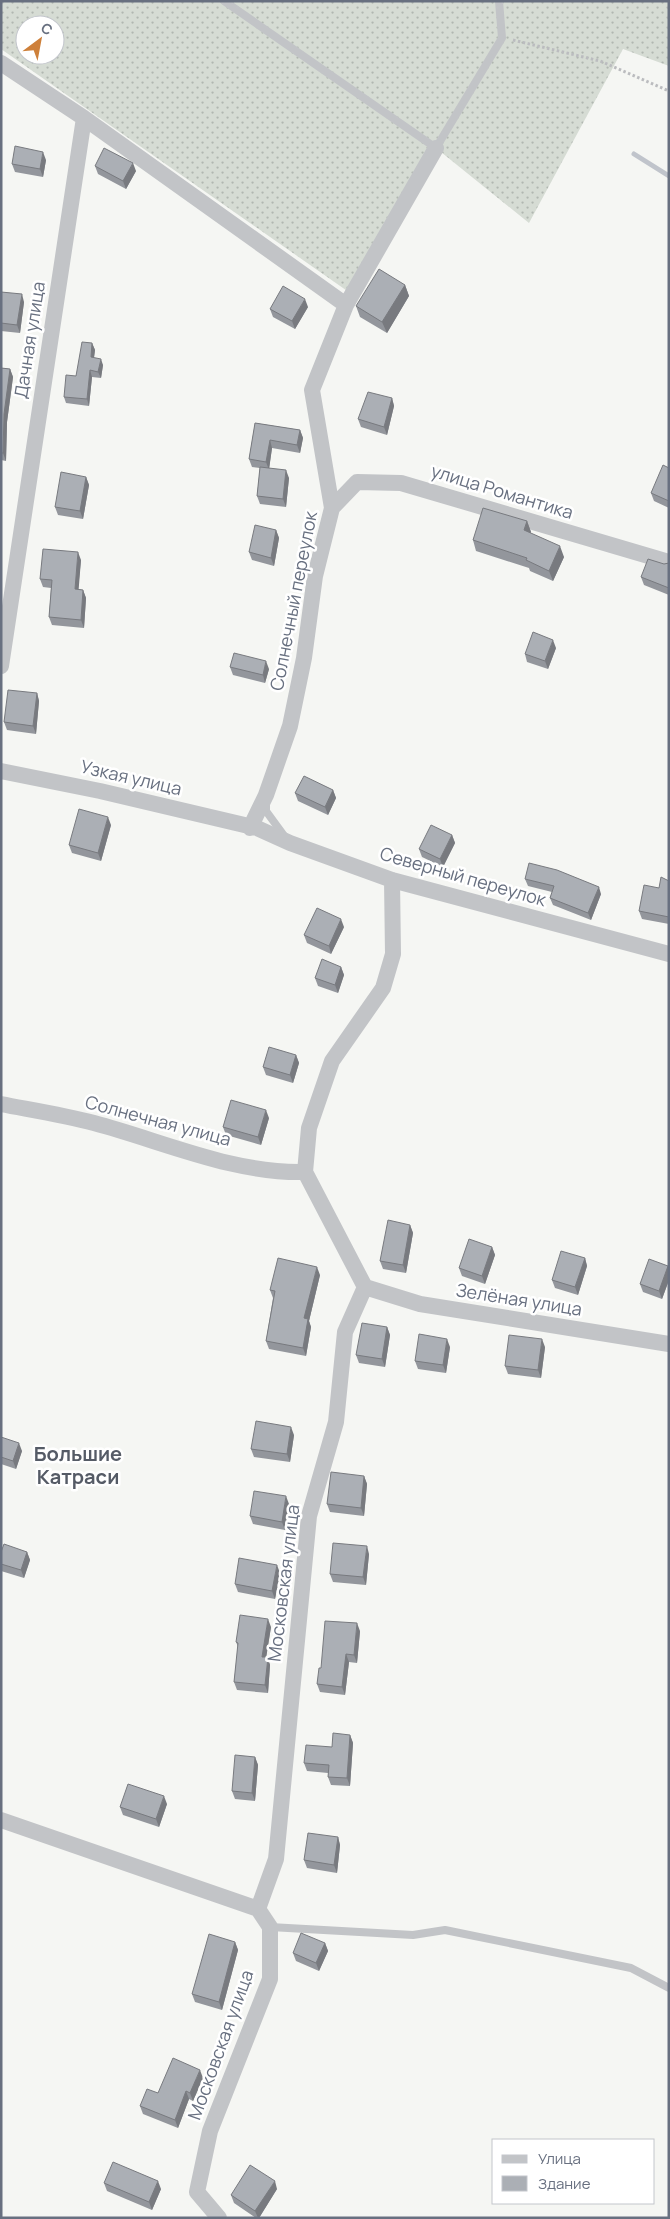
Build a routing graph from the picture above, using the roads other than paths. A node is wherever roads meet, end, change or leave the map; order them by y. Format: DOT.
graph roads {
  1 [pos="224,1"];
  2 [pos="499,1"];
  3 [pos="1,64"];
  4 [pos="84,118"];
  5 [pos="436,148"];
  6 [pos="350,300"];
  7 [pos="332,508"];
  8 [pos="669,562"];
  9 [pos="1,666"];
  10 [pos="1,771"];
  11 [pos="266,795"];
  12 [pos="250,828"];
  13 [pos="290,843"];
  14 [pos="392,880"];
  15 [pos="669,954"];
  16 [pos="1,1104"];
  17 [pos="305,1172"];
  18 [pos="365,1287"];
  19 [pos="669,1344"];
  20 [pos="1,1820"];
  21 [pos="258,1909"];
  22 [pos="270,1927"];
  23 [pos="669,1988"];
  24 [pos="219,2218"];
  1 -- 5 [label="lane"];
  2 -- 5 [label="lane"];
  3 -- 4 [label="street"];
  4 -- 6 [label="street"];
  4 -- 9 [label="street, Дачная улица"];
  5 -- 6 [label="street, Солнечный переулок"];
  6 -- 7 [label="street, Солнечный переулок"];
  7 -- 8 [label="street, улица Романтика"];
  7 -- 11 [label="street, Солнечный переулок"];
  10 -- 12 [label="street, Узкая улица"];
  11 -- 12 [label="street, Солнечный переулок"];
  11 -- 13 [label="lane"];
  12 -- 13 [label="street, Северный переулок"];
  13 -- 14 [label="street, Северный переулок"];
  14 -- 15 [label="street, Северный переулок"];
  14 -- 17 [label="street"];
  16 -- 17 [label="street, Солнечная улица"];
  17 -- 18 [label="street"];
  18 -- 19 [label="street, Зелёная улица"];
  18 -- 21 [label="street, Московская улица"];
  20 -- 21 [label="street"];
  21 -- 22 [label="street"];
  22 -- 23 [label="lane"];
  22 -- 24 [label="street, Московская улица"];
}
